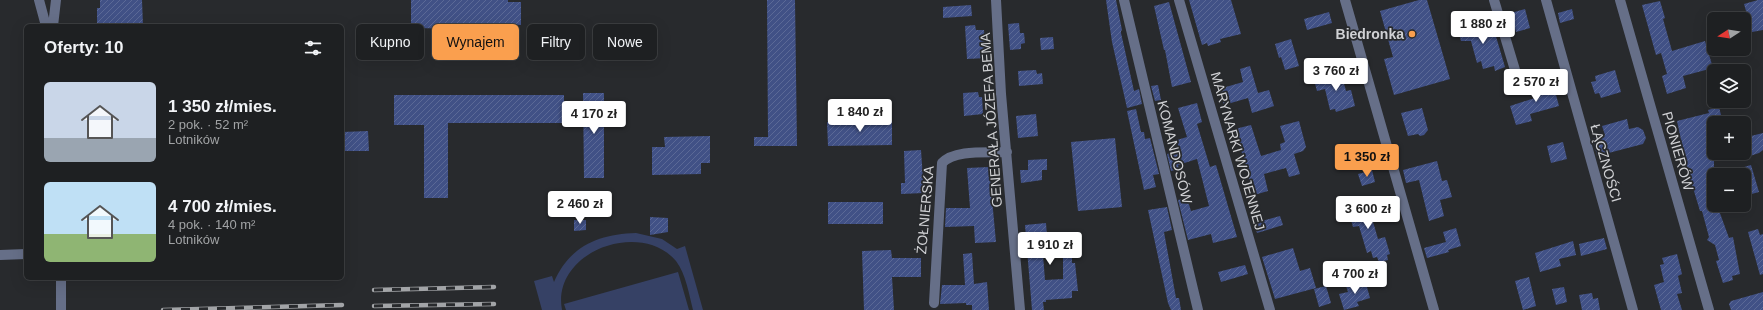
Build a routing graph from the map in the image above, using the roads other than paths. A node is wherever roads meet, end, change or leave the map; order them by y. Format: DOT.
graph roads {
  1 [pos="39,0"];
  2 [pos="56,0"];
  3 [pos="996,0"];
  4 [pos="1124,0"];
  5 [pos="1179,0"];
  6 [pos="1345,0"];
  7 [pos="1494,0"];
  8 [pos="1546,0"];
  9 [pos="1620,0"];
  10 [pos="45,24"];
  11 [pos="53,24"];
  12 [pos="1518,80"];
  13 [pos="1007,152"];
  14 [pos="24,254"];
  15 [pos="0,255"];
  16 [pos="61,280"];
  17 [pos="934,303"];
  18 [pos="61,310"];
  19 [pos="1020,310"];
  20 [pos="1198,310"];
  21 [pos="1270,310"];
  22 [pos="1434,310"];
  23 [pos="1632,310"];
  24 [pos="1710,310"];
  1 -- 10 [label="street"];
  2 -- 11 [label="street"];
  3 -- 13 [label="street, GENERAŁA JÓZEFA BEMA"];
  4 -- 20 [label="street, KOMANDOSÓW"];
  5 -- 21 [label="street, MARYNARKI WOJENNEJ"];
  6 -- 22 [label="street"];
  7 -- 12 [label="street"];
  8 -- 23 [label="street, ŁĄCZNOŚCI"];
  9 -- 24 [label="street, PIONIERÓW"];
  13 -- 17 [label="street, ŻOŁNIERSKA"];
  13 -- 19 [label="street, GENERAŁA JÓZEFA BEMA"];
  14 -- 15 [label="street"];
  16 -- 18 [label="street"];
}
